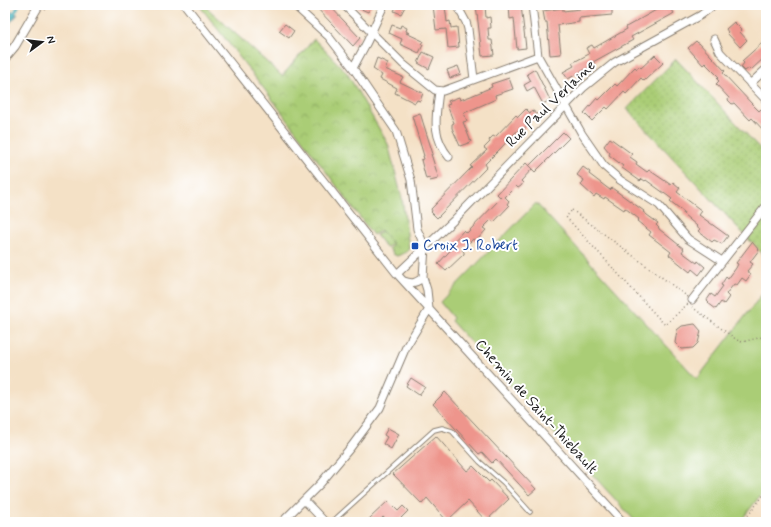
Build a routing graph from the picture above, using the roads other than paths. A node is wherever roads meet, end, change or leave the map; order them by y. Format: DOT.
graph roads {
  1 [pos="39,5"];
  2 [pos="185,5"];
  3 [pos="294,5"];
  4 [pos="344,5"];
  5 [pos="384,5"];
  6 [pos="532,5"];
  7 [pos="714,5"];
  8 [pos="460,11"];
  9 [pos="372,32"];
  10 [pos="714,39"];
  11 [pos="538,56"];
  12 [pos="5,58"];
  13 [pos="353,68"];
  14 [pos="766,69"];
  15 [pos="474,80"];
  16 [pos="750,84"];
  17 [pos="439,91"];
  18 [pos="766,100"];
  19 [pos="566,105"];
  20 [pos="449,157"];
  21 [pos="766,206"];
  22 [pos="425,247"];
  23 [pos="722,261"];
  24 [pos="397,274"];
  25 [pos="423,277"];
  26 [pos="404,281"];
  27 [pos="690,302"];
  28 [pos="429,309"];
  29 [pos="304,500"];
  30 [pos="530,512"];
  31 [pos="282,522"];
  32 [pos="325,522"];
  33 [pos="332,522"];
  34 [pos="623,522"];
  1 -- 12 [label="street"];
  2 -- 24 [label="street, Chemin de Saint-Thiebault"];
  3 -- 13 [label="street"];
  4 -- 9 [label="street"];
  5 -- 9 [label="street"];
  6 -- 11 [label="street"];
  7 -- 19 [label="street, Rue Paul Verlaine"];
  8 -- 15 [label="street"];
  9 -- 13 [label="street"];
  9 -- 17 [label="street"];
  10 -- 16 [label="street"];
  11 -- 15 [label="street"];
  11 -- 19 [label="street"];
  13 -- 22 [label="street"];
  14 -- 16 [label="street"];
  15 -- 17 [label="street"];
  16 -- 18 [label="street"];
  17 -- 20 [label="street"];
  19 -- 22 [label="street, Rue Paul Verlaine"];
  19 -- 23 [label="street"];
  21 -- 23 [label="street"];
  22 -- 24 [label="street, Rue Paul Verlaine"];
  22 -- 25 [label="street"];
  23 -- 27 [label="street"];
  24 -- 26 [label="street, Chemin de Saint-Thiebault"];
  25 -- 26 [label="street"];
  25 -- 28 [label="street"];
  26 -- 28 [label="street, Chemin de Saint-Thiebault"];
  28 -- 29 [label="street"];
  28 -- 34 [label="street, Chemin de Saint-Thiebault"];
  29 -- 31 [label="street"];
  29 -- 32 [label="street"];
  30 -- 33 [label="lane"];
}
